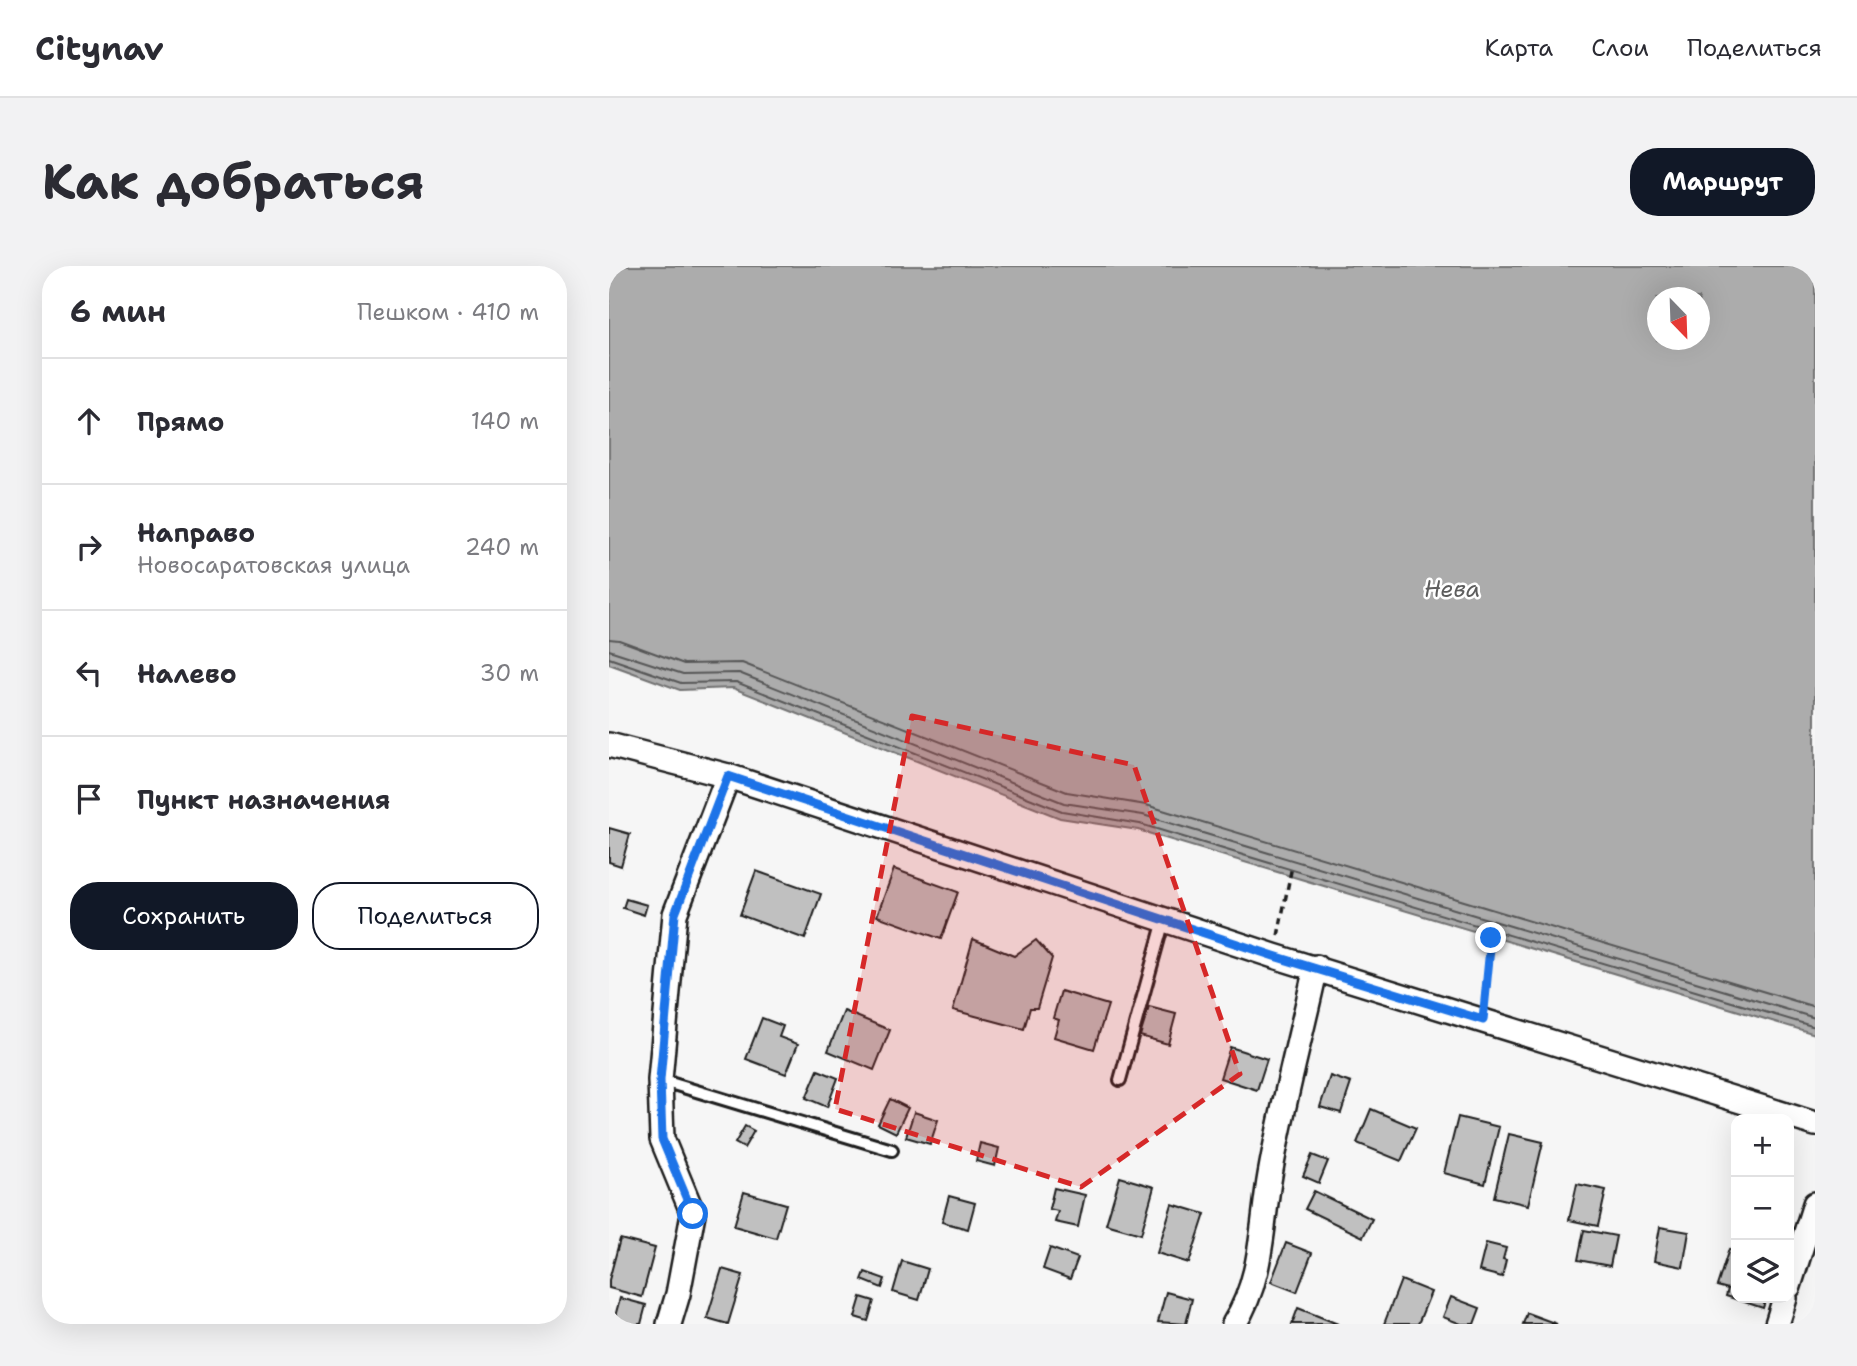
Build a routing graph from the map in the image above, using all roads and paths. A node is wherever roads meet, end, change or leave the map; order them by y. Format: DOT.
graph roads {
  1 [pos="609,745"];
  2 [pos="728,776"];
  3 [pos="1292,866"];
  4 [pos="1164,919"];
  5 [pos="1491,938"];
  6 [pos="1274,956"];
  7 [pos="1316,967"];
  8 [pos="1483,1020"];
  9 [pos="660,1080"];
  10 [pos="1120,1080"];
  11 [pos="1815,1124"];
  12 [pos="892,1150"];
  13 [pos="1815,1204"];
  14 [pos="1794,1270"];
  15 [pos="1783,1303"];
  16 [pos="669,1324"];
  17 [pos="1234,1324"];
  18 [pos="1777,1324"];
  1 -- 2 [label="street"];
  2 -- 4 [label="street"];
  2 -- 9 [label="street"];
  3 -- 6 [label="path"];
  4 -- 6 [label="street"];
  4 -- 10 [label="lane"];
  5 -- 8 [label="path"];
  6 -- 7 [label="street"];
  7 -- 8 [label="street"];
  7 -- 17 [label="street"];
  8 -- 11 [label="street"];
  9 -- 12 [label="lane"];
  9 -- 16 [label="street"];
  13 -- 14 [label="street"];
  15 -- 18 [label="street"];
}
